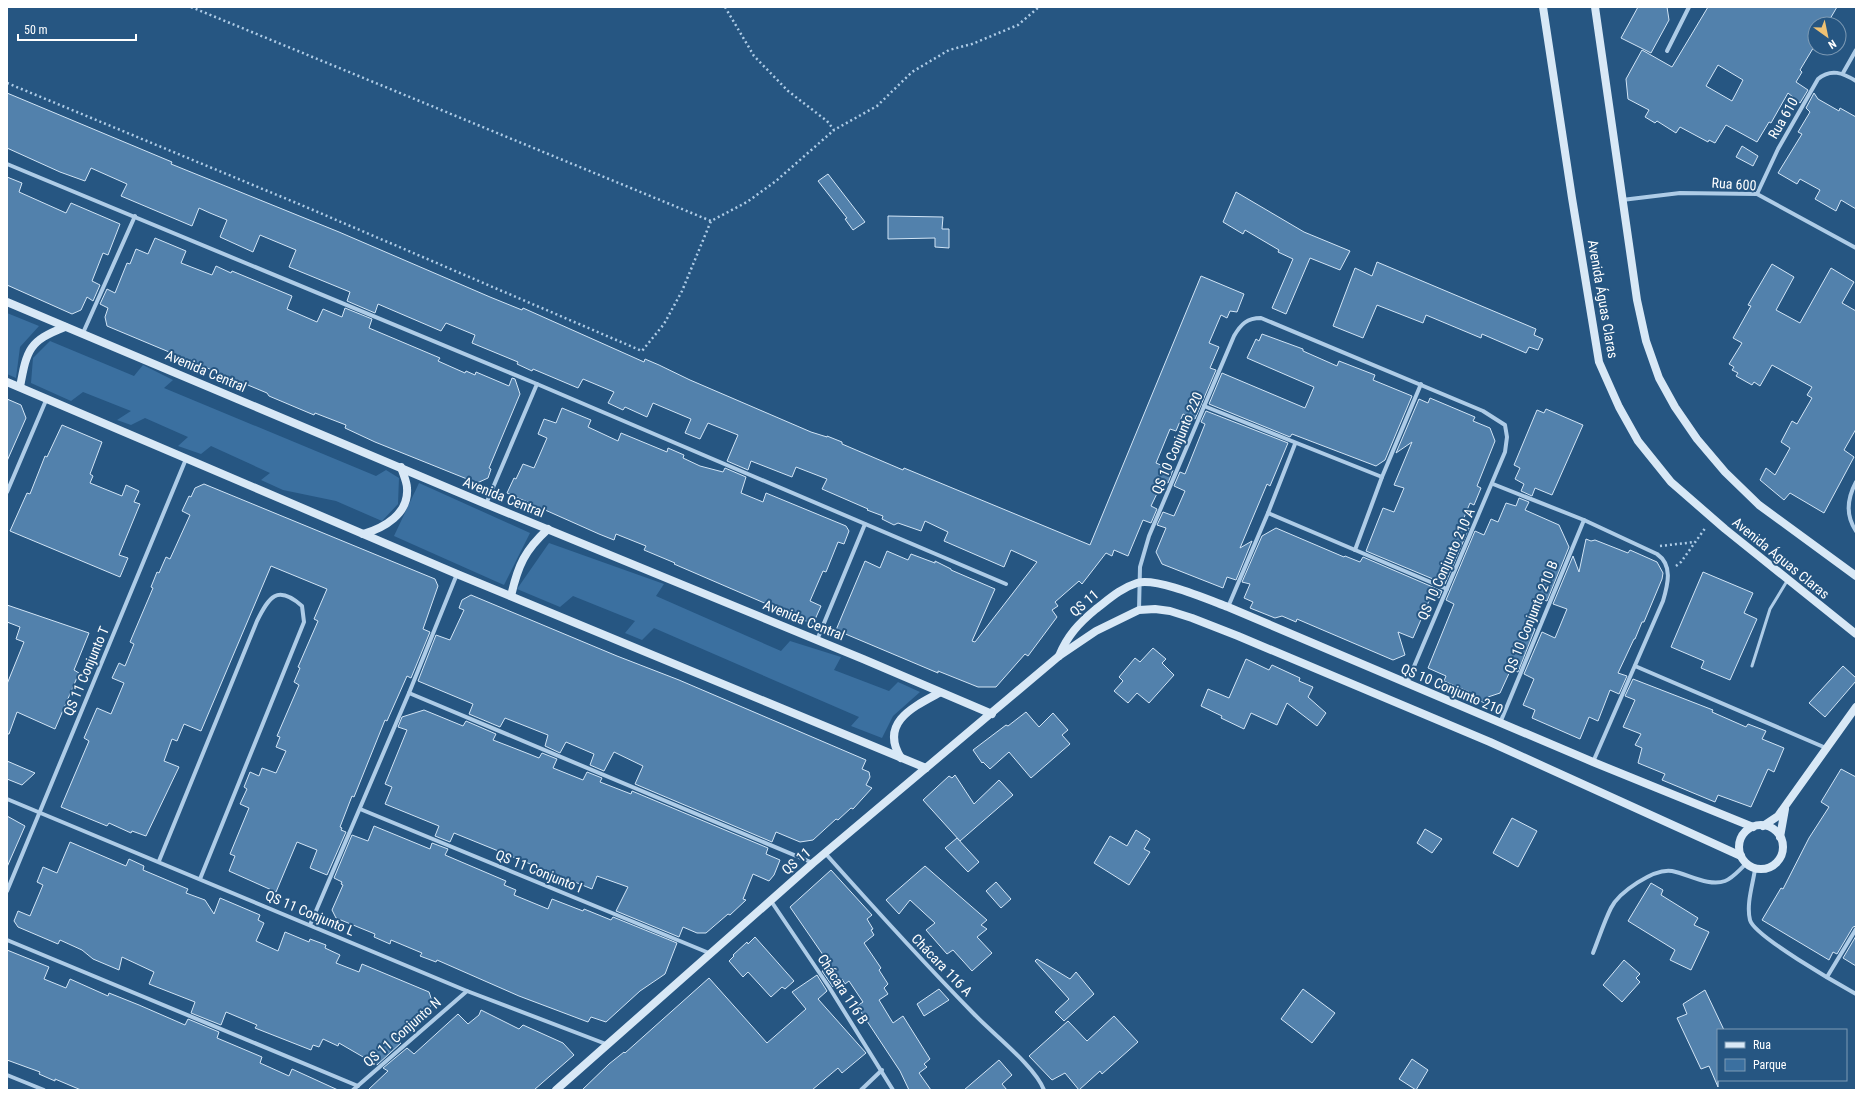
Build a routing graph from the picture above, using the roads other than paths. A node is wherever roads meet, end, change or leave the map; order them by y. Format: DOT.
graph roads {
  1 [pos="1543,7"];
  2 [pos="1595,7"];
  3 [pos="1689,7"];
  4 [pos="1856,50"];
  5 [pos="1667,51"];
  6 [pos="1843,73"];
  7 [pos="1856,81"];
  8 [pos="7,164"];
  9 [pos="1757,194"];
  10 [pos="1622,200"];
  11 [pos="135,216"];
  12 [pos="1856,248"];
  13 [pos="7,302"];
  14 [pos="65,327"];
  15 [pos="83,333"];
  16 [pos="7,382"];
  17 [pos="537,384"];
  18 [pos="1421,384"];
  19 [pos="20,387"];
  20 [pos="47,398"];
  21 [pos="1204,406"];
  22 [pos="1295,444"];
  23 [pos="1506,452"];
  24 [pos="186,459"];
  25 [pos="401,467"];
  26 [pos="1382,477"];
  27 [pos="1856,482"];
  28 [pos="1493,484"];
  29 [pos="7,492"];
  30 [pos="486,504"];
  31 [pos="1268,513"];
  32 [pos="1584,520"];
  33 [pos="865,524"];
  34 [pos="548,529"];
  35 [pos="1856,531"];
  36 [pos="363,534"];
  37 [pos="1355,550"];
  38 [pos="457,574"];
  39 [pos="1856,576"];
  40 [pos="1788,579"];
  41 [pos="1139,582"];
  42 [pos="1006,584"];
  43 [pos="1447,589"];
  44 [pos="511,596"];
  45 [pos="1228,607"];
  46 [pos="1139,610"];
  47 [pos="1856,634"];
  48 [pos="817,640"];
  49 [pos="1059,656"];
  50 [pos="1636,666"];
  51 [pos="1752,666"];
  52 [pos="1407,683"];
  53 [pos="939,692"];
  54 [pos="409,693"];
  55 [pos="1856,707"];
  56 [pos="992,714"];
  57 [pos="1500,723"];
  58 [pos="1826,748"];
  59 [pos="901,758"];
  60 [pos="1592,762"];
  61 [pos="926,768"];
  62 [pos="7,799"];
  63 [pos="1787,802"];
  64 [pos="360,809"];
  65 [pos="39,813"];
  66 [pos="1764,826"];
  67 [pos="1753,827"];
  68 [pos="1780,837"];
  69 [pos="825,853"];
  70 [pos="1740,856"];
  71 [pos="159,862"];
  72 [pos="813,863"];
  73 [pos="1746,864"];
  74 [pos="1755,869"];
  75 [pos="200,879"];
  76 [pos="7,889"];
  77 [pos="771,901"];
  78 [pos="310,925"];
  79 [pos="1856,929"];
  80 [pos="7,940"];
  81 [pos="709,953"];
  82 [pos="1593,953"];
  83 [pos="1827,978"];
  84 [pos="467,991"];
  85 [pos="1856,994"];
  86 [pos="606,1044"];
  87 [pos="882,1070"];
  88 [pos="7,1075"];
  89 [pos="358,1086"];
  90 [pos="44,1090"];
  91 [pos="353,1090"];
  92 [pos="556,1090"];
  93 [pos="862,1090"];
  94 [pos="893,1090"];
  95 [pos="1044,1090"];
  1 -- 40 [label="street, Avenida Águas Claras"];
  2 -- 10 [label="street, Avenida Águas Claras"];
  3 -- 5 [label="street"];
  4 -- 6 [label="street"];
  6 -- 7 [label="street"];
  6 -- 9 [label="street, Rua 610"];
  8 -- 11 [label="street"];
  9 -- 10 [label="street, Rua 600"];
  9 -- 12 [label="street, Rua 600"];
  10 -- 39 [label="street, Avenida Águas Claras"];
  11 -- 15 [label="street"];
  11 -- 17 [label="street"];
  13 -- 14 [label="street, Avenida Central"];
  14 -- 15 [label="street, Avenida Central"];
  14 -- 19 [label="street"];
  15 -- 25 [label="street, Avenida Central"];
  16 -- 19 [label="street"];
  17 -- 30 [label="street"];
  17 -- 33 [label="street"];
  18 -- 21 [label="street, QS 10 Conjunto 220"];
  18 -- 23 [label="street, QS 10 Conjunto 220"];
  18 -- 26 [label="street"];
  19 -- 20 [label="street"];
  20 -- 24 [label="street"];
  20 -- 29 [label="street"];
  21 -- 22 [label="street"];
  21 -- 41 [label="street, QS 10 Conjunto 220"];
  22 -- 26 [label="street"];
  22 -- 31 [label="street"];
  23 -- 28 [label="street, QS 10 Conjunto 210 A"];
  24 -- 36 [label="street"];
  24 -- 65 [label="street, QS 11 Conjunto T"];
  25 -- 30 [label="street, Avenida Central"];
  25 -- 36 [label="street"];
  26 -- 37 [label="street"];
  27 -- 35 [label="street"];
  28 -- 32 [label="street"];
  28 -- 43 [label="street, QS 10 Conjunto 210 A"];
  30 -- 34 [label="street, Avenida Central"];
  31 -- 37 [label="street"];
  31 -- 45 [label="street"];
  32 -- 50 [label="street"];
  32 -- 57 [label="street, QS 10 Conjunto 210 B"];
  33 -- 42 [label="street"];
  33 -- 48 [label="street"];
  34 -- 44 [label="street"];
  34 -- 48 [label="street, Avenida Central"];
  36 -- 38 [label="street"];
  37 -- 43 [label="street"];
  38 -- 44 [label="street"];
  38 -- 54 [label="street"];
  40 -- 47 [label="street, Avenida Águas Claras"];
  40 -- 51 [label="lane"];
  41 -- 45 [label="street, QS 10 Conjunto 210"];
  41 -- 46 [label="street, QS 10 Conjunto 220"];
  41 -- 49 [label="street, QS 11"];
  43 -- 52 [label="street, QS 10 Conjunto 210 A"];
  44 -- 59 [label="street"];
  45 -- 52 [label="street, QS 10 Conjunto 210"];
  46 -- 49 [label="street, QS 11"];
  46 -- 70 [label="street"];
  48 -- 53 [label="street, Avenida Central"];
  49 -- 56 [label="street, QS 11"];
  50 -- 58 [label="street"];
  50 -- 60 [label="street"];
  52 -- 57 [label="street, QS 10 Conjunto 210"];
  53 -- 56 [label="street, Avenida Central"];
  53 -- 59 [label="street"];
  54 -- 64 [label="street"];
  54 -- 72 [label="street"];
  55 -- 58 [label="street"];
  56 -- 61 [label="street, QS 11"];
  57 -- 60 [label="street, QS 10 Conjunto 210"];
  58 -- 63 [label="street"];
  59 -- 61 [label="street"];
  60 -- 67 [label="street, QS 10 Conjunto 210"];
  61 -- 69 [label="street, QS 11"];
  62 -- 65 [label="street, QS 11 Conjunto L"];
  63 -- 66 [label="street"];
  63 -- 68 [label="street"];
  64 -- 78 [label="street"];
  64 -- 81 [label="street, QS 11 Conjunto I"];
  65 -- 71 [label="street, QS 11 Conjunto L"];
  65 -- 76 [label="street, QS 11 Conjunto T"];
  66 -- 67 [label="street"];
  66 -- 68 [label="street"];
  67 -- 70 [label="street"];
  68 -- 74 [label="street"];
  69 -- 72 [label="street, QS 11"];
  69 -- 95 [label="street, Chácara 116 A"];
  70 -- 73 [label="street"];
  71 -- 75 [label="street, QS 11 Conjunto L"];
  71 -- 75 [label="street"];
  72 -- 77 [label="street, QS 11"];
  73 -- 74 [label="street"];
  73 -- 82 [label="street"];
  74 -- 83 [label="street"];
  75 -- 78 [label="street, QS 11 Conjunto L"];
  77 -- 81 [label="street, QS 11"];
  77 -- 87 [label="street, Chácara 116 B"];
  78 -- 84 [label="street, QS 11 Conjunto L"];
  79 -- 83 [label="street"];
  80 -- 89 [label="street"];
  81 -- 86 [label="street, QS 11"];
  83 -- 85 [label="street"];
  84 -- 86 [label="street, QS 11 Conjunto L"];
  84 -- 89 [label="street, QS 11 Conjunto N"];
  86 -- 92 [label="street, QS 11"];
  87 -- 93 [label="street"];
  87 -- 94 [label="street, Chácara 116 B"];
  88 -- 90 [label="street"];
  89 -- 91 [label="street, QS 11 Conjunto N"];
}
